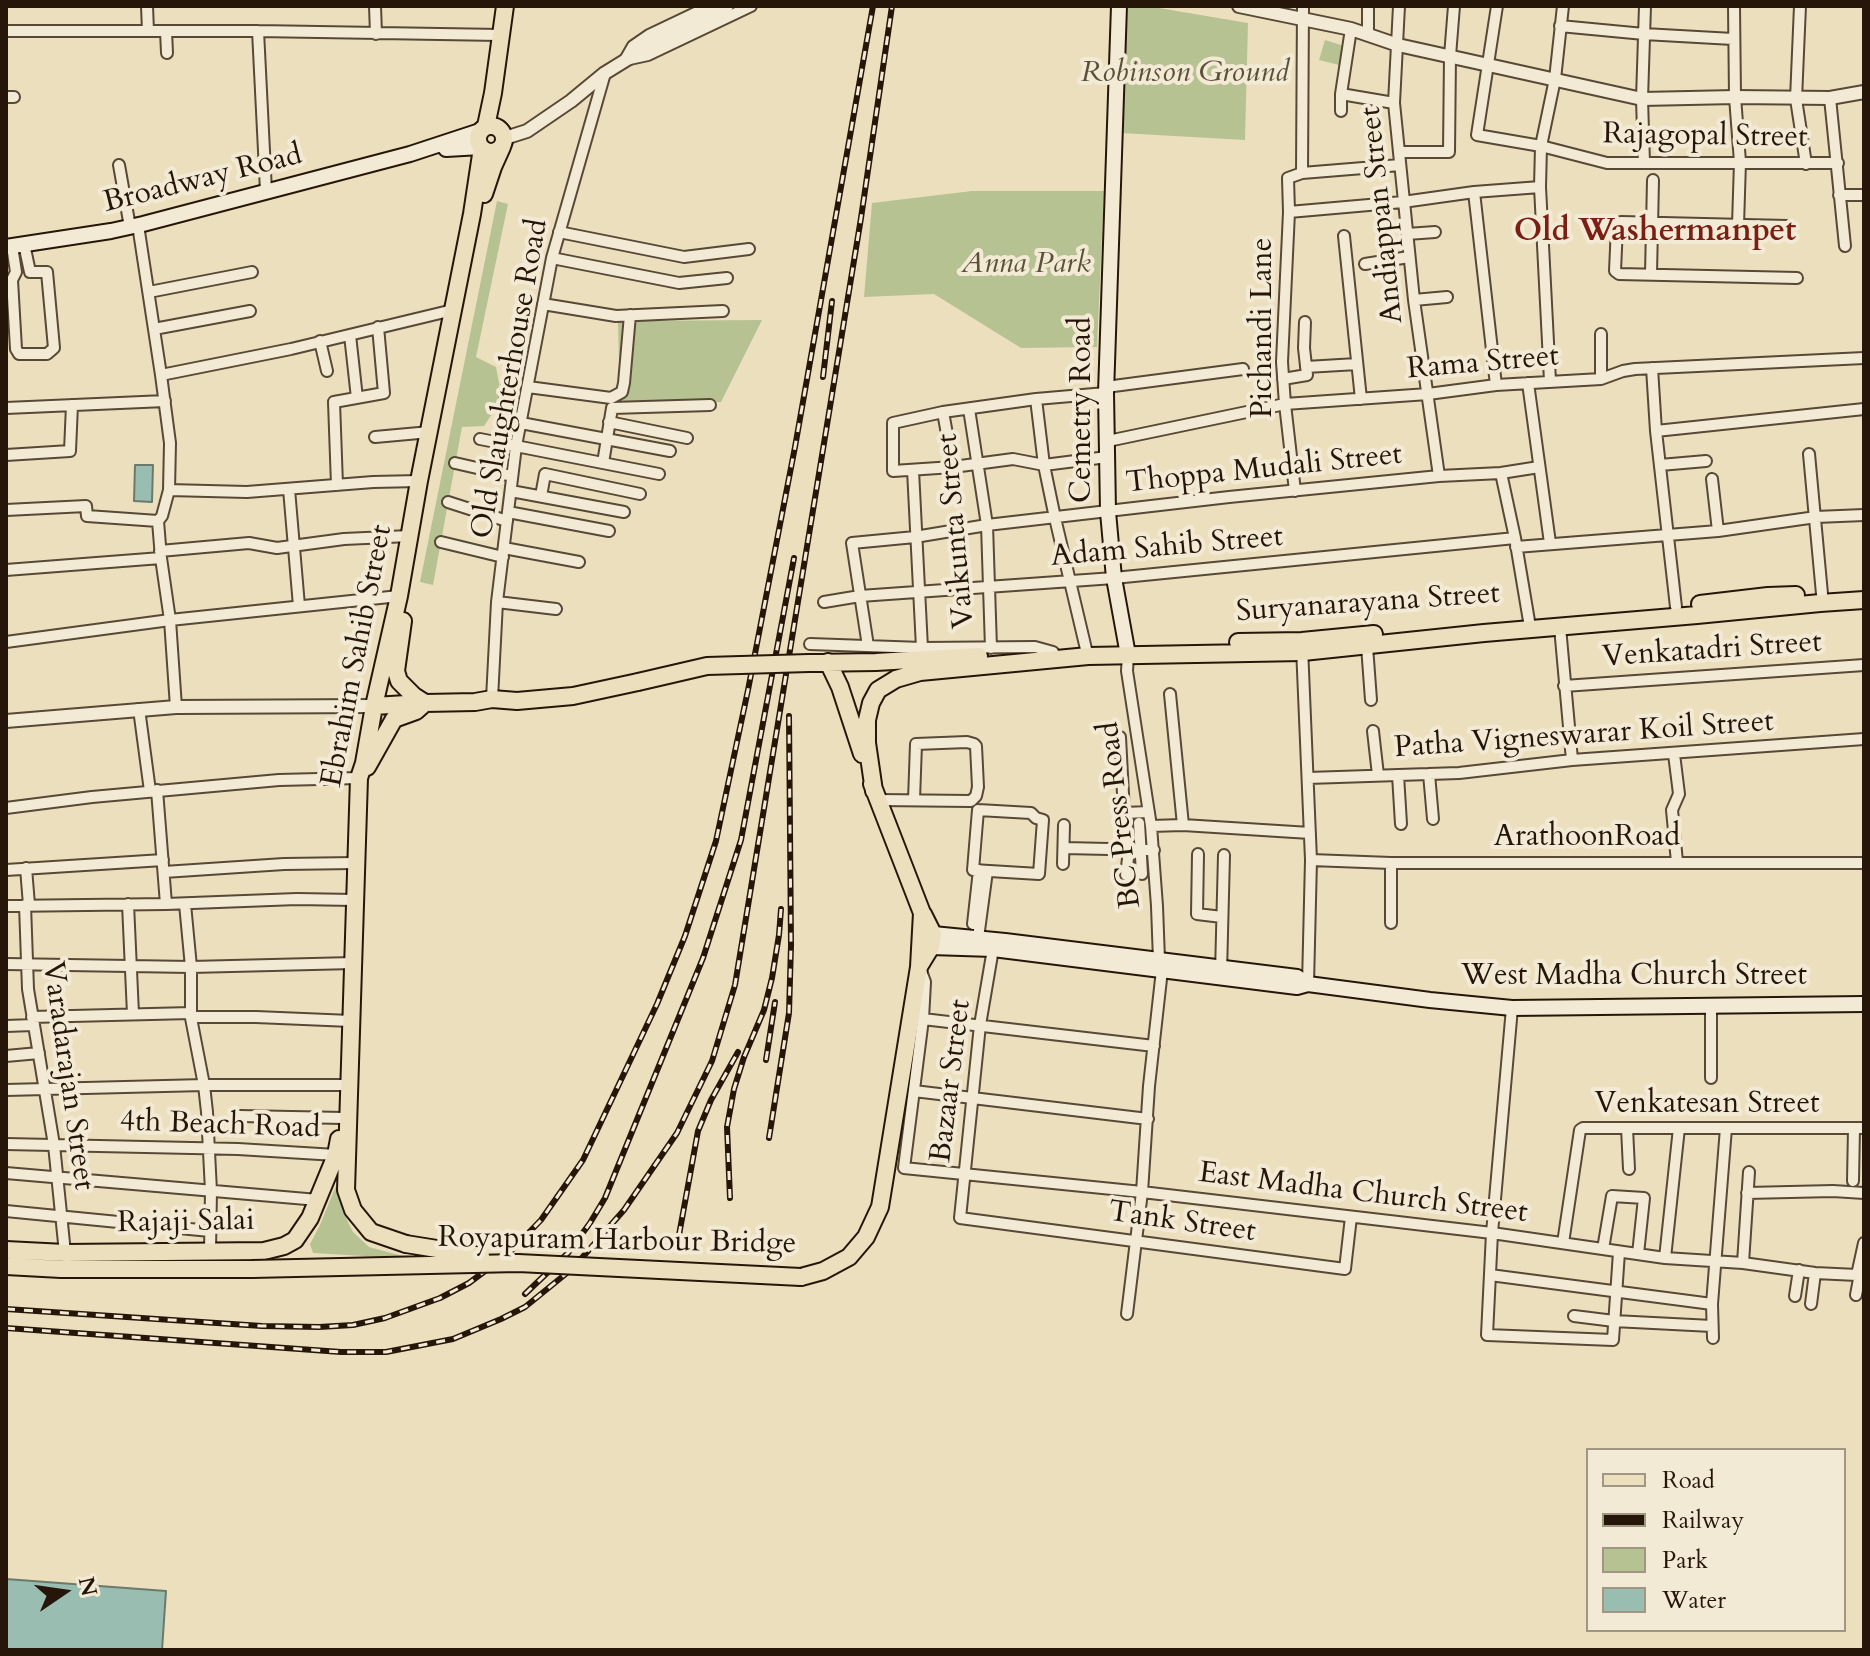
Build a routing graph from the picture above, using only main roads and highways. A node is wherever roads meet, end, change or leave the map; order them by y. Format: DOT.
graph roads {
  1 [pos="505,6"];
  2 [pos="1119,6"];
  3 [pos="497,57"];
  4 [pos="482,138"];
  5 [pos="503,139"];
  6 [pos="14,246"];
  7 [pos="1864,591"];
  8 [pos="1864,600"];
  9 [pos="1302,646"];
  10 [pos="1127,649"];
  11 [pos="828,662"];
  12 [pos="389,670"];
  13 [pos="425,703"];
  14 [pos="374,706"];
  15 [pos="359,778"];
  16 [pos="876,795"];
  17 [pos="922,913"];
  18 [pos="932,940"];
  19 [pos="1160,965"];
  20 [pos="919,967"];
  21 [pos="1864,1004"];
  22 [pos="350,1085"];
  23 [pos="6,1250"];
  24 [pos="518,1263"];
  25 [pos="6,1266"];
  26 [pos="252,1269"];
  1 -- 3 [label="main road"];
  2 -- 10 [label="main road, Cemetry Road"];
  3 -- 4 [label="main road, Ebrahim Sahib Street"];
  3 -- 5 [label="main road"];
  4 -- 5 [label="main road"];
  4 -- 5 [label="main road"];
  4 -- 6 [label="main road, Broadway Road"];
  4 -- 12 [label="main road, Ebrahim Sahib Street"];
  5 -- 12 [label="main road, Ebrahim Sahib Street"];
  7 -- 9 [label="main road, Suryanarayana Street"];
  8 -- 9 [label="main road, Suryanarayana Street"];
  9 -- 10 [label="main road, Suryanarayana Street"];
  10 -- 11 [label="main road, Suryanarayana Street"];
  10 -- 16 [label="main road, Suryanarayana Street"];
  11 -- 13 [label="main road, Suryanarayana Street, bridge"];
  11 -- 16 [label="main road"];
  12 -- 13 [label="main road, Ebrahim Sahib Street"];
  12 -- 14 [label="main road, Ebrahim Sahib Street"];
  13 -- 14 [label="main road, Suryanarayana Street"];
  13 -- 15 [label="main road"];
  14 -- 15 [label="main road, Ebrahim Sahib Street"];
  15 -- 22 [label="main road, Ebrahim Sahib Street"];
  16 -- 17 [label="main road"];
  17 -- 18 [label="main road"];
  17 -- 20 [label="main road, Royapuram Harbour Bridge"];
  18 -- 19 [label="main road, West Madha Church Street"];
  18 -- 19 [label="main road, West Madha Church Street"];
  18 -- 20 [label="main road"];
  19 -- 21 [label="main road, West Madha Church Street"];
  20 -- 24 [label="main road, Royapuram Harbour Bridge, bridge"];
  22 -- 23 [label="main road, Rajaji Salai"];
  22 -- 24 [label="main road, Ebrahim Sahib Street, bridge"];
  24 -- 26 [label="main road, Royapuram Harbour Bridge, bridge"];
  25 -- 26 [label="main road, Rajaji Salai"];
}
